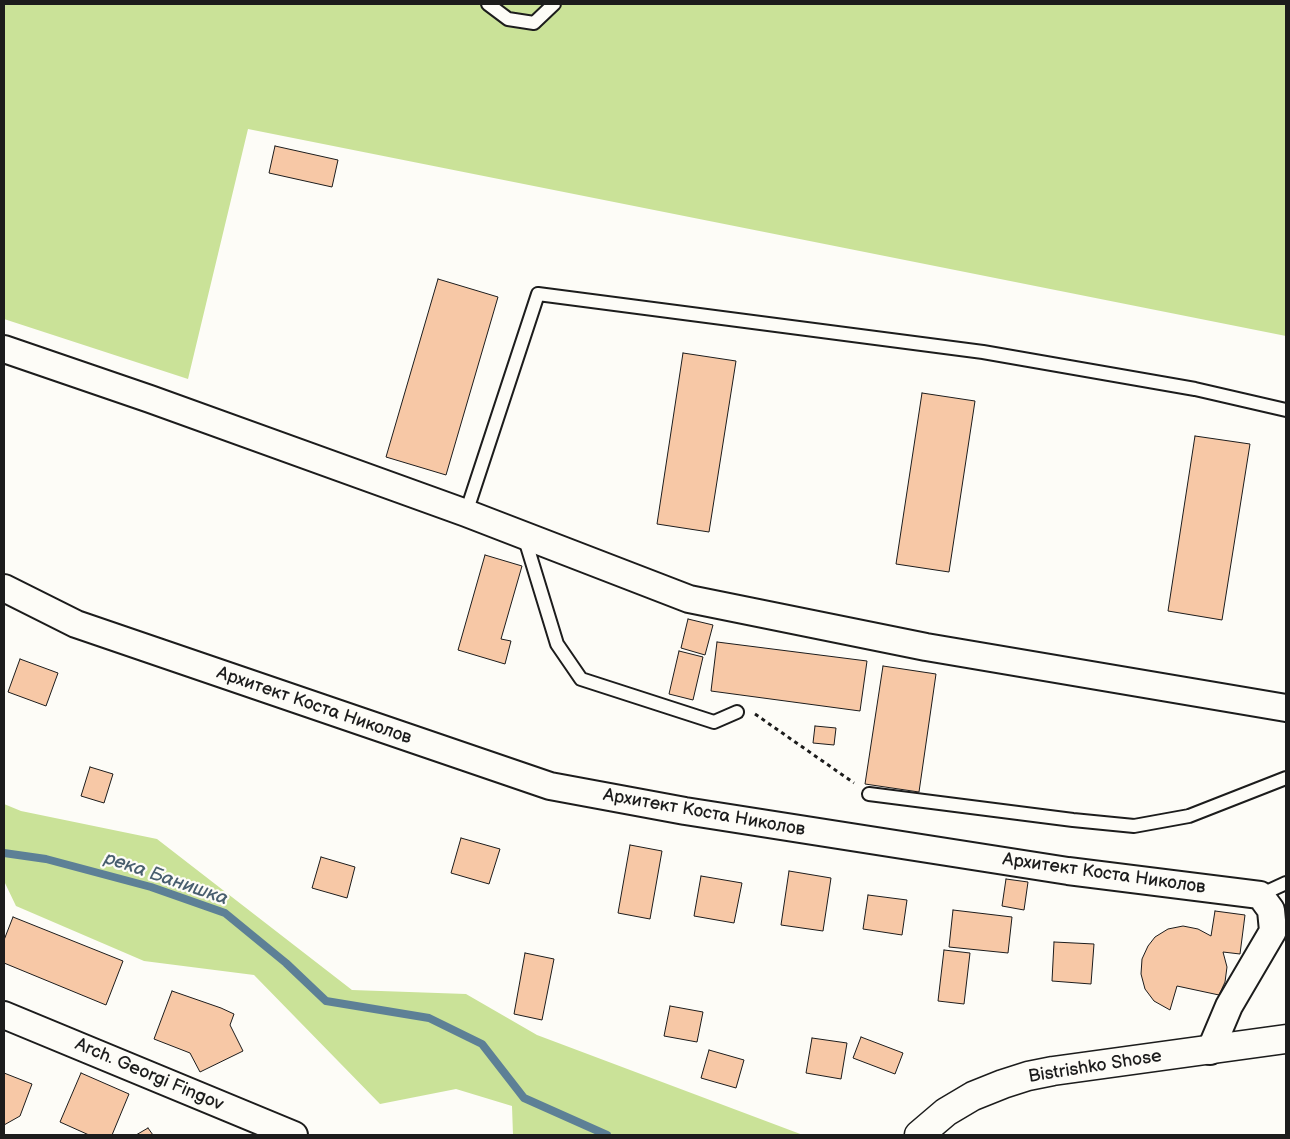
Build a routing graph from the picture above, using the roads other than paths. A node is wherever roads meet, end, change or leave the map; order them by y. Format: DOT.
graph roads {
  1 [pos="488,4"];
  2 [pos="554,4"];
  3 [pos="4,349"];
  4 [pos="1286,410"];
  5 [pos="466,513"];
  6 [pos="524,536"];
  7 [pos="4,588"];
  8 [pos="1286,708"];
  9 [pos="737,712"];
  10 [pos="1286,778"];
  11 [pos="869,794"];
  12 [pos="1286,883"];
  13 [pos="1260,895"];
  14 [pos="4,1014"];
  15 [pos="1286,1040"];
  16 [pos="1210,1051"];
  17 [pos="294,1135"];
  18 [pos="919,1135"];
  1 -- 2 [label="lane"];
  3 -- 5 [label="street"];
  4 -- 5 [label="lane"];
  5 -- 6 [label="street"];
  6 -- 8 [label="street"];
  6 -- 9 [label="lane"];
  7 -- 13 [label="street, Архитект Коста Николов"];
  10 -- 11 [label="lane"];
  12 -- 13 [label="lane"];
  13 -- 16 [label="street"];
  14 -- 17 [label="street, Arch. Georgi Fingov"];
  15 -- 16 [label="street, Bistrishko Shose"];
  16 -- 18 [label="street, Bistrishko Shose"];
}
